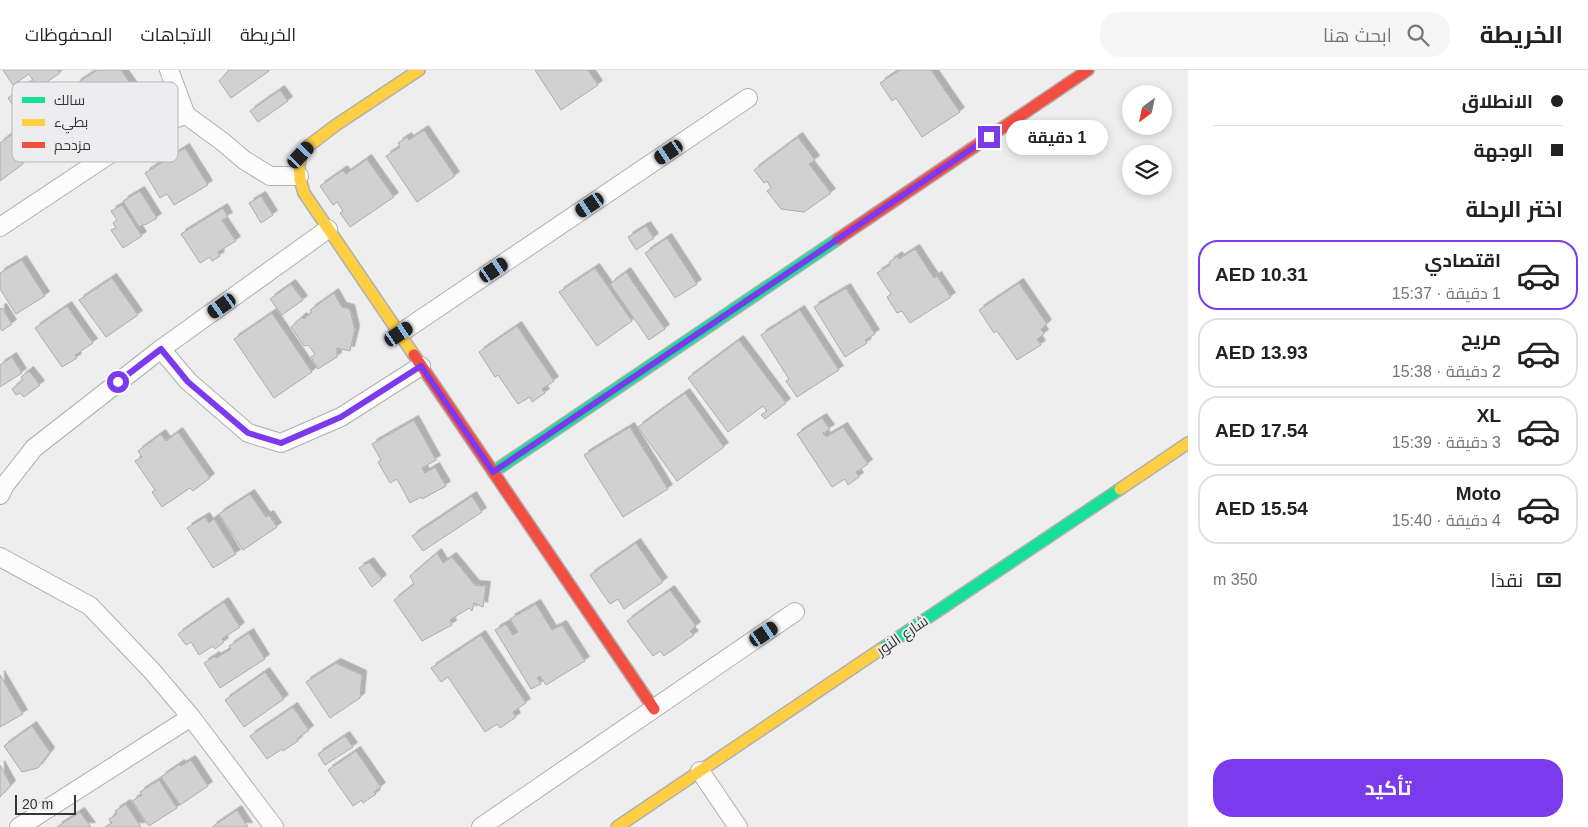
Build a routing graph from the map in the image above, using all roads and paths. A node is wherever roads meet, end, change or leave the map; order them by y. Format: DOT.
graph roads {
  1 [pos="169,70"];
  2 [pos="418,70"];
  3 [pos="1088,70"];
  4 [pos="174,82"];
  5 [pos="178,94"];
  6 [pos="748,98"];
  7 [pos="186,115"];
  8 [pos="178,118"];
  9 [pos="98,162"];
  10 [pos="299,176"];
  11 [pos="0,227"];
  12 [pos="328,230"];
  13 [pos="399,334"];
  14 [pos="161,349"];
  15 [pos="421,366"];
  16 [pos="1188,443"];
  17 [pos="493,472"];
  18 [pos="0,495"];
  19 [pos="0,557"];
  20 [pos="796,612"];
  21 [pos="654,709"];
  22 [pos="191,717"];
  23 [pos="700,771"];
  24 [pos="19,827"];
  25 [pos="274,827"];
  26 [pos="481,827"];
  27 [pos="617,827"];
  28 [pos="738,827"];
  1 -- 4 [label="street"];
  2 -- 10 [label="street"];
  3 -- 17 [label="street"];
  5 -- 7 [label="street"];
  6 -- 13 [label="street"];
  7 -- 8 [label="street"];
  7 -- 10 [label="street"];
  9 -- 11 [label="street"];
  10 -- 12 [label="street"];
  12 -- 13 [label="street"];
  12 -- 14 [label="street"];
  13 -- 15 [label="street"];
  14 -- 15 [label="street"];
  14 -- 18 [label="street"];
  15 -- 17 [label="street"];
  16 -- 23 [label="street, شارع النور"];
  17 -- 21 [label="street"];
  19 -- 22 [label="street"];
  20 -- 21 [label="street"];
  21 -- 26 [label="street"];
  22 -- 24 [label="street"];
  22 -- 25 [label="street"];
  23 -- 27 [label="street, شارع النور"];
  23 -- 28 [label="street"];
}
